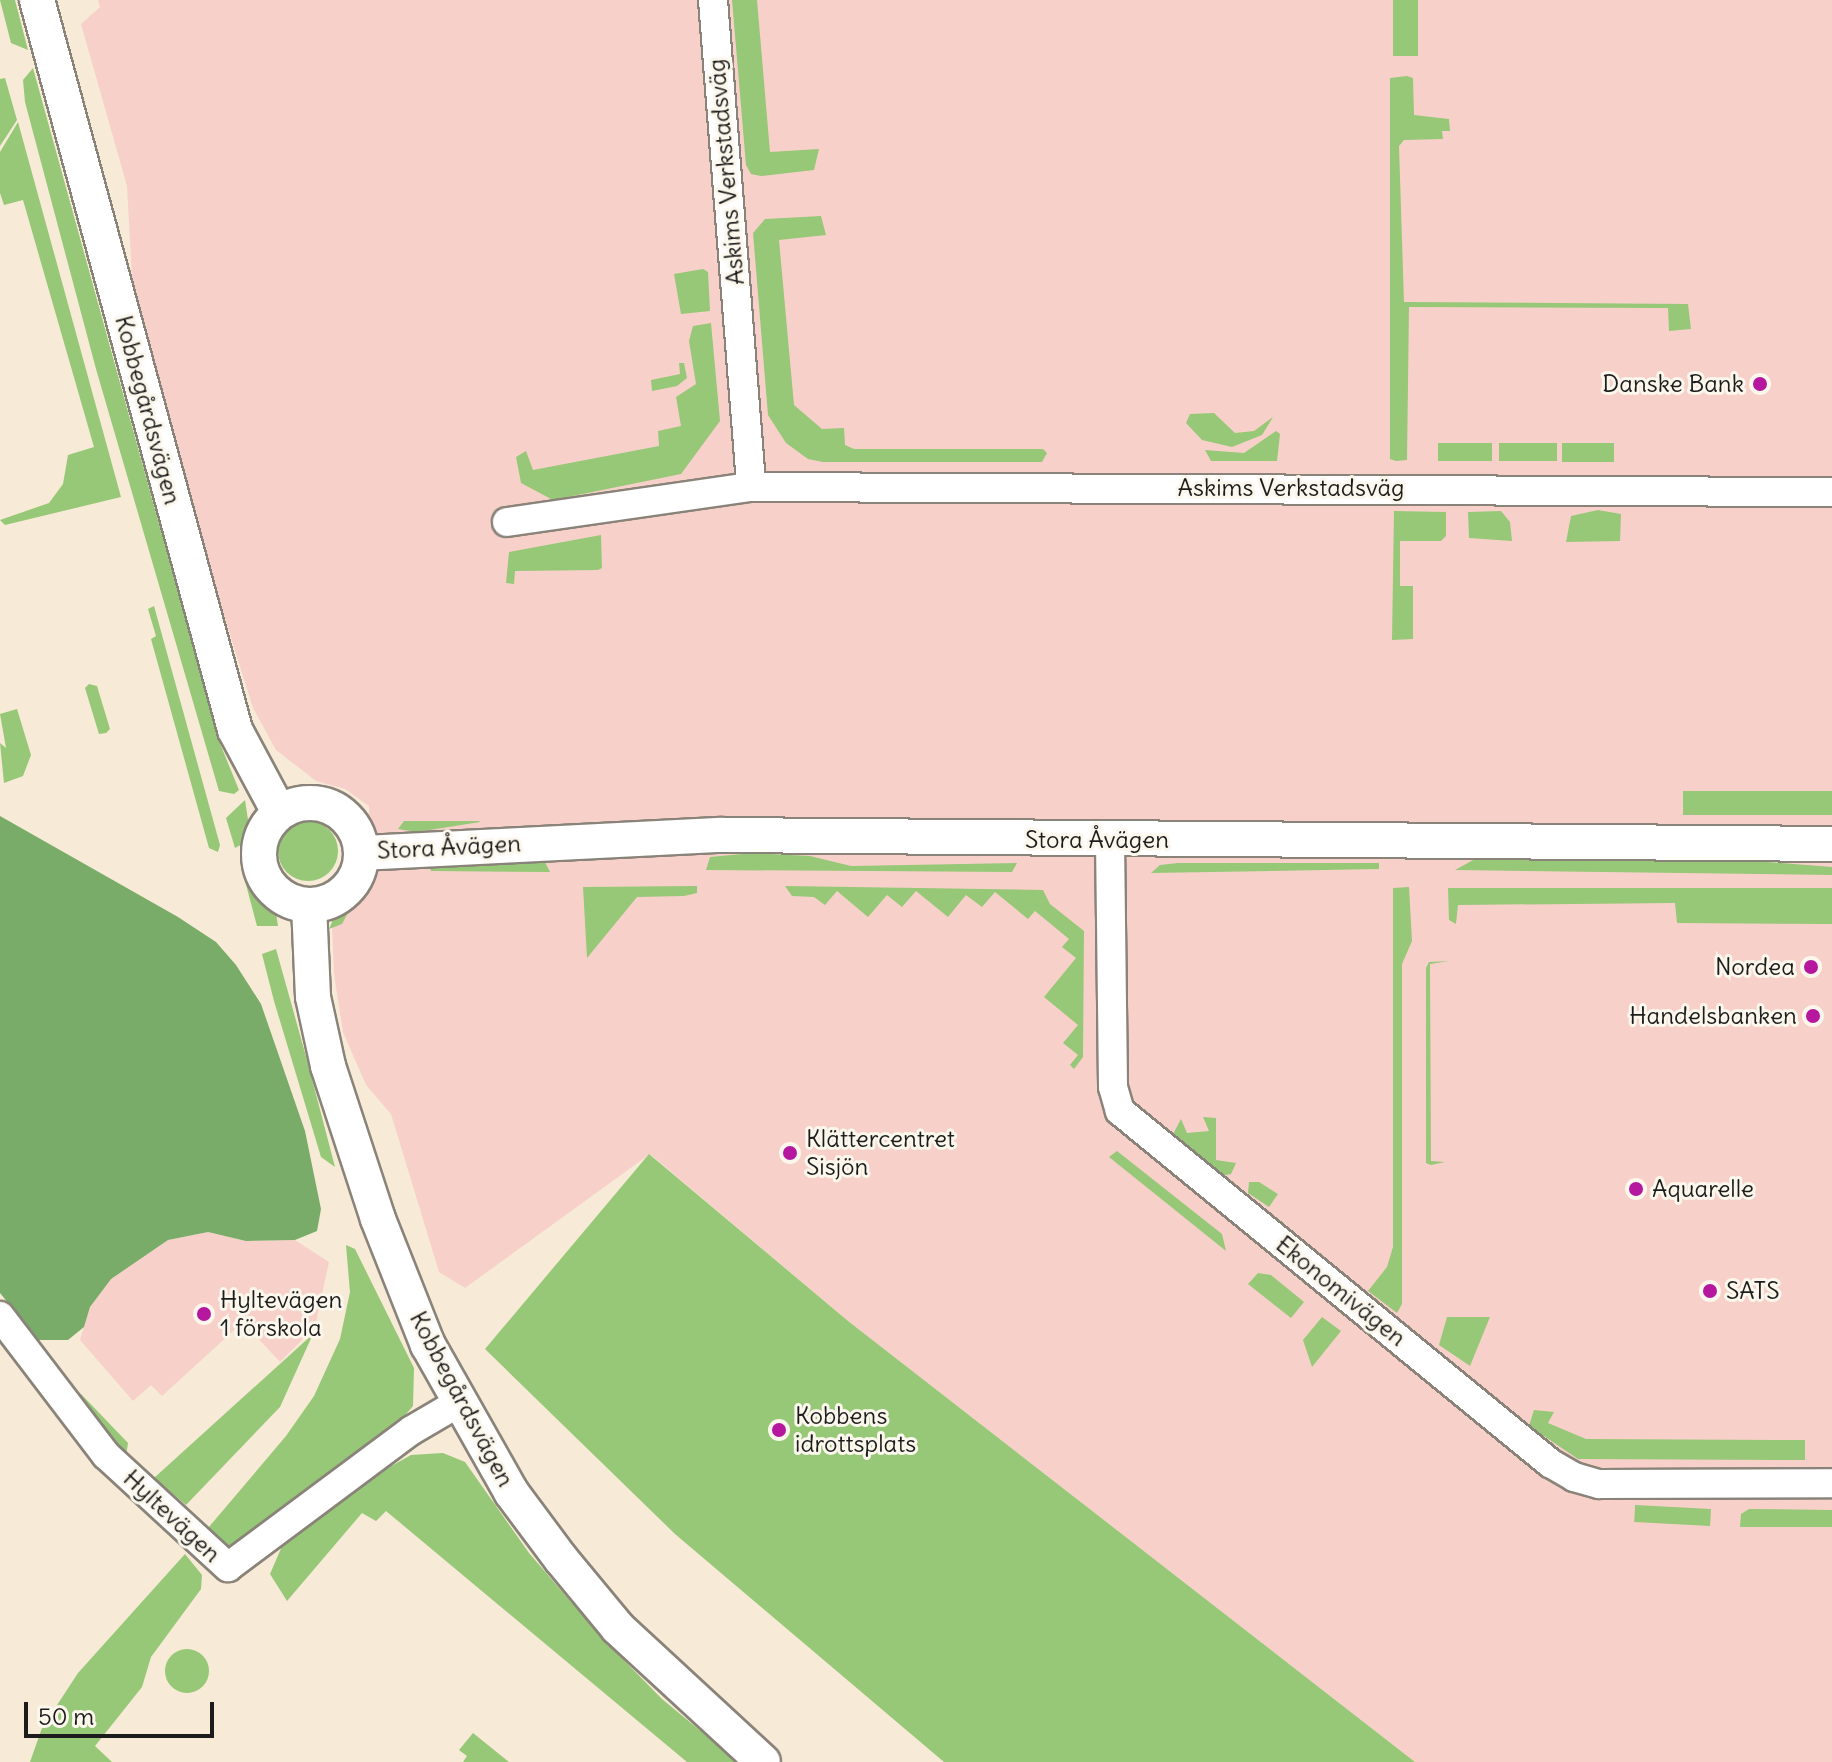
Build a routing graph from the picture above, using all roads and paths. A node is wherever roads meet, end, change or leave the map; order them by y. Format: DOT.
graph roads {
  1 [pos="37,0"];
  2 [pos="713,0"];
  3 [pos="751,487"];
  4 [pos="1832,492"];
  5 [pos="507,522"];
  6 [pos="279,812"];
  7 [pos="1110,840"];
  8 [pos="1832,844"];
  9 [pos="362,853"];
  10 [pos="309,905"];
  11 [pos="0,1316"];
  12 [pos="460,1402"];
  13 [pos="1832,1483"];
  14 [pos="763,1762"];
  1 -- 6 [label="street, Kobbegårdsvägen"];
  2 -- 3 [label="street, Askims Verkstadsväg"];
  3 -- 4 [label="street, Askims Verkstadsväg"];
  3 -- 5 [label="street, Askims Verkstadsväg"];
  6 -- 9 [label="street"];
  6 -- 10 [label="street"];
  7 -- 8 [label="street, Stora Åvägen"];
  7 -- 9 [label="street, Stora Åvägen"];
  7 -- 13 [label="street, Ekonomivägen"];
  9 -- 10 [label="street"];
  10 -- 12 [label="street, Kobbegårdsvägen"];
  11 -- 12 [label="street, Hyltevägen"];
  12 -- 14 [label="street, Kobbegårdsvägen"];
}
